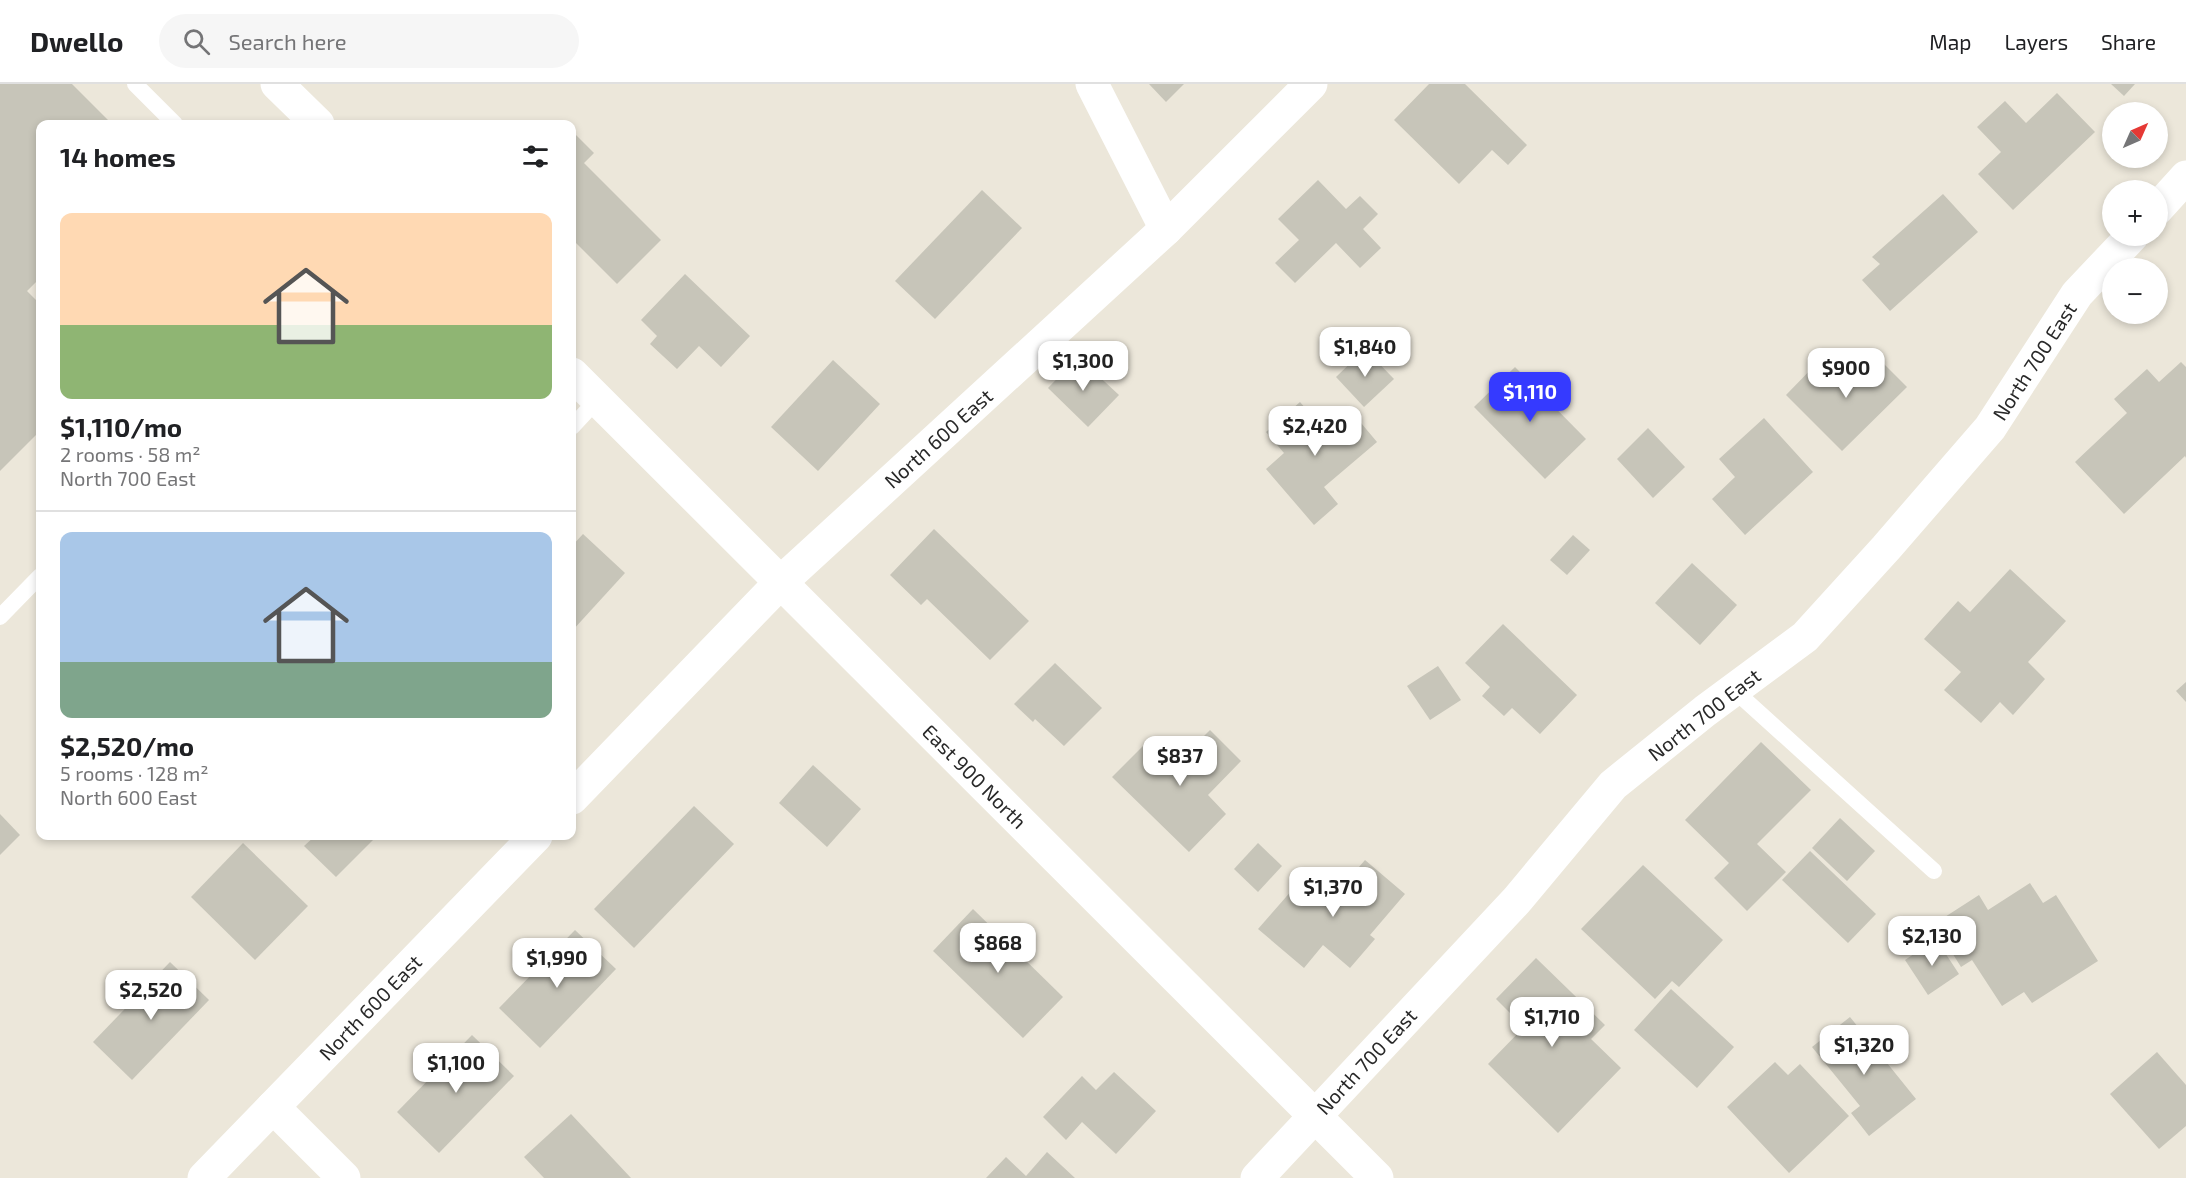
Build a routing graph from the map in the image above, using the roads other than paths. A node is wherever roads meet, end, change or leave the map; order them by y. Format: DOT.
graph roads {
  1 [pos="135,84"];
  2 [pos="277,84"];
  3 [pos="1092,84"];
  4 [pos="1311,84"];
  5 [pos="172,120"];
  6 [pos="314,120"];
  7 [pos="2186,177"];
  8 [pos="2168,197"];
  9 [pos="1166,229"];
  10 [pos="2123,246"];
  11 [pos="576,378"];
  12 [pos="597,400"];
  13 [pos="576,423"];
  14 [pos="36,580"];
  15 [pos="781,582"];
  16 [pos="0,617"];
  17 [pos="1734,690"];
  18 [pos="576,794"];
  19 [pos="532,840"];
  20 [pos="1934,872"];
  21 [pos="273,1107"];
  22 [pos="1314,1115"];
  23 [pos="204,1178"];
  24 [pos="344,1178"];
  25 [pos="1257,1178"];
  26 [pos="1377,1178"];
  1 -- 5 [label="lane"];
  2 -- 6 [label="street"];
  3 -- 9 [label="street"];
  4 -- 9 [label="street, North 600 East"];
  7 -- 8 [label="street"];
  9 -- 15 [label="street, North 600 East"];
  10 -- 17 [label="street, North 700 East"];
  11 -- 12 [label="street, East 900 North"];
  12 -- 13 [label="lane"];
  12 -- 15 [label="street, East 900 North"];
  14 -- 16 [label="lane"];
  15 -- 18 [label="street, North 600 East"];
  15 -- 22 [label="street, East 900 North"];
  17 -- 20 [label="lane"];
  17 -- 22 [label="street, North 700 East"];
  19 -- 21 [label="street, North 600 East"];
  21 -- 23 [label="street, North 600 East"];
  21 -- 24 [label="street"];
  22 -- 25 [label="street, North 700 East"];
  22 -- 26 [label="street, East 900 North"];
}
